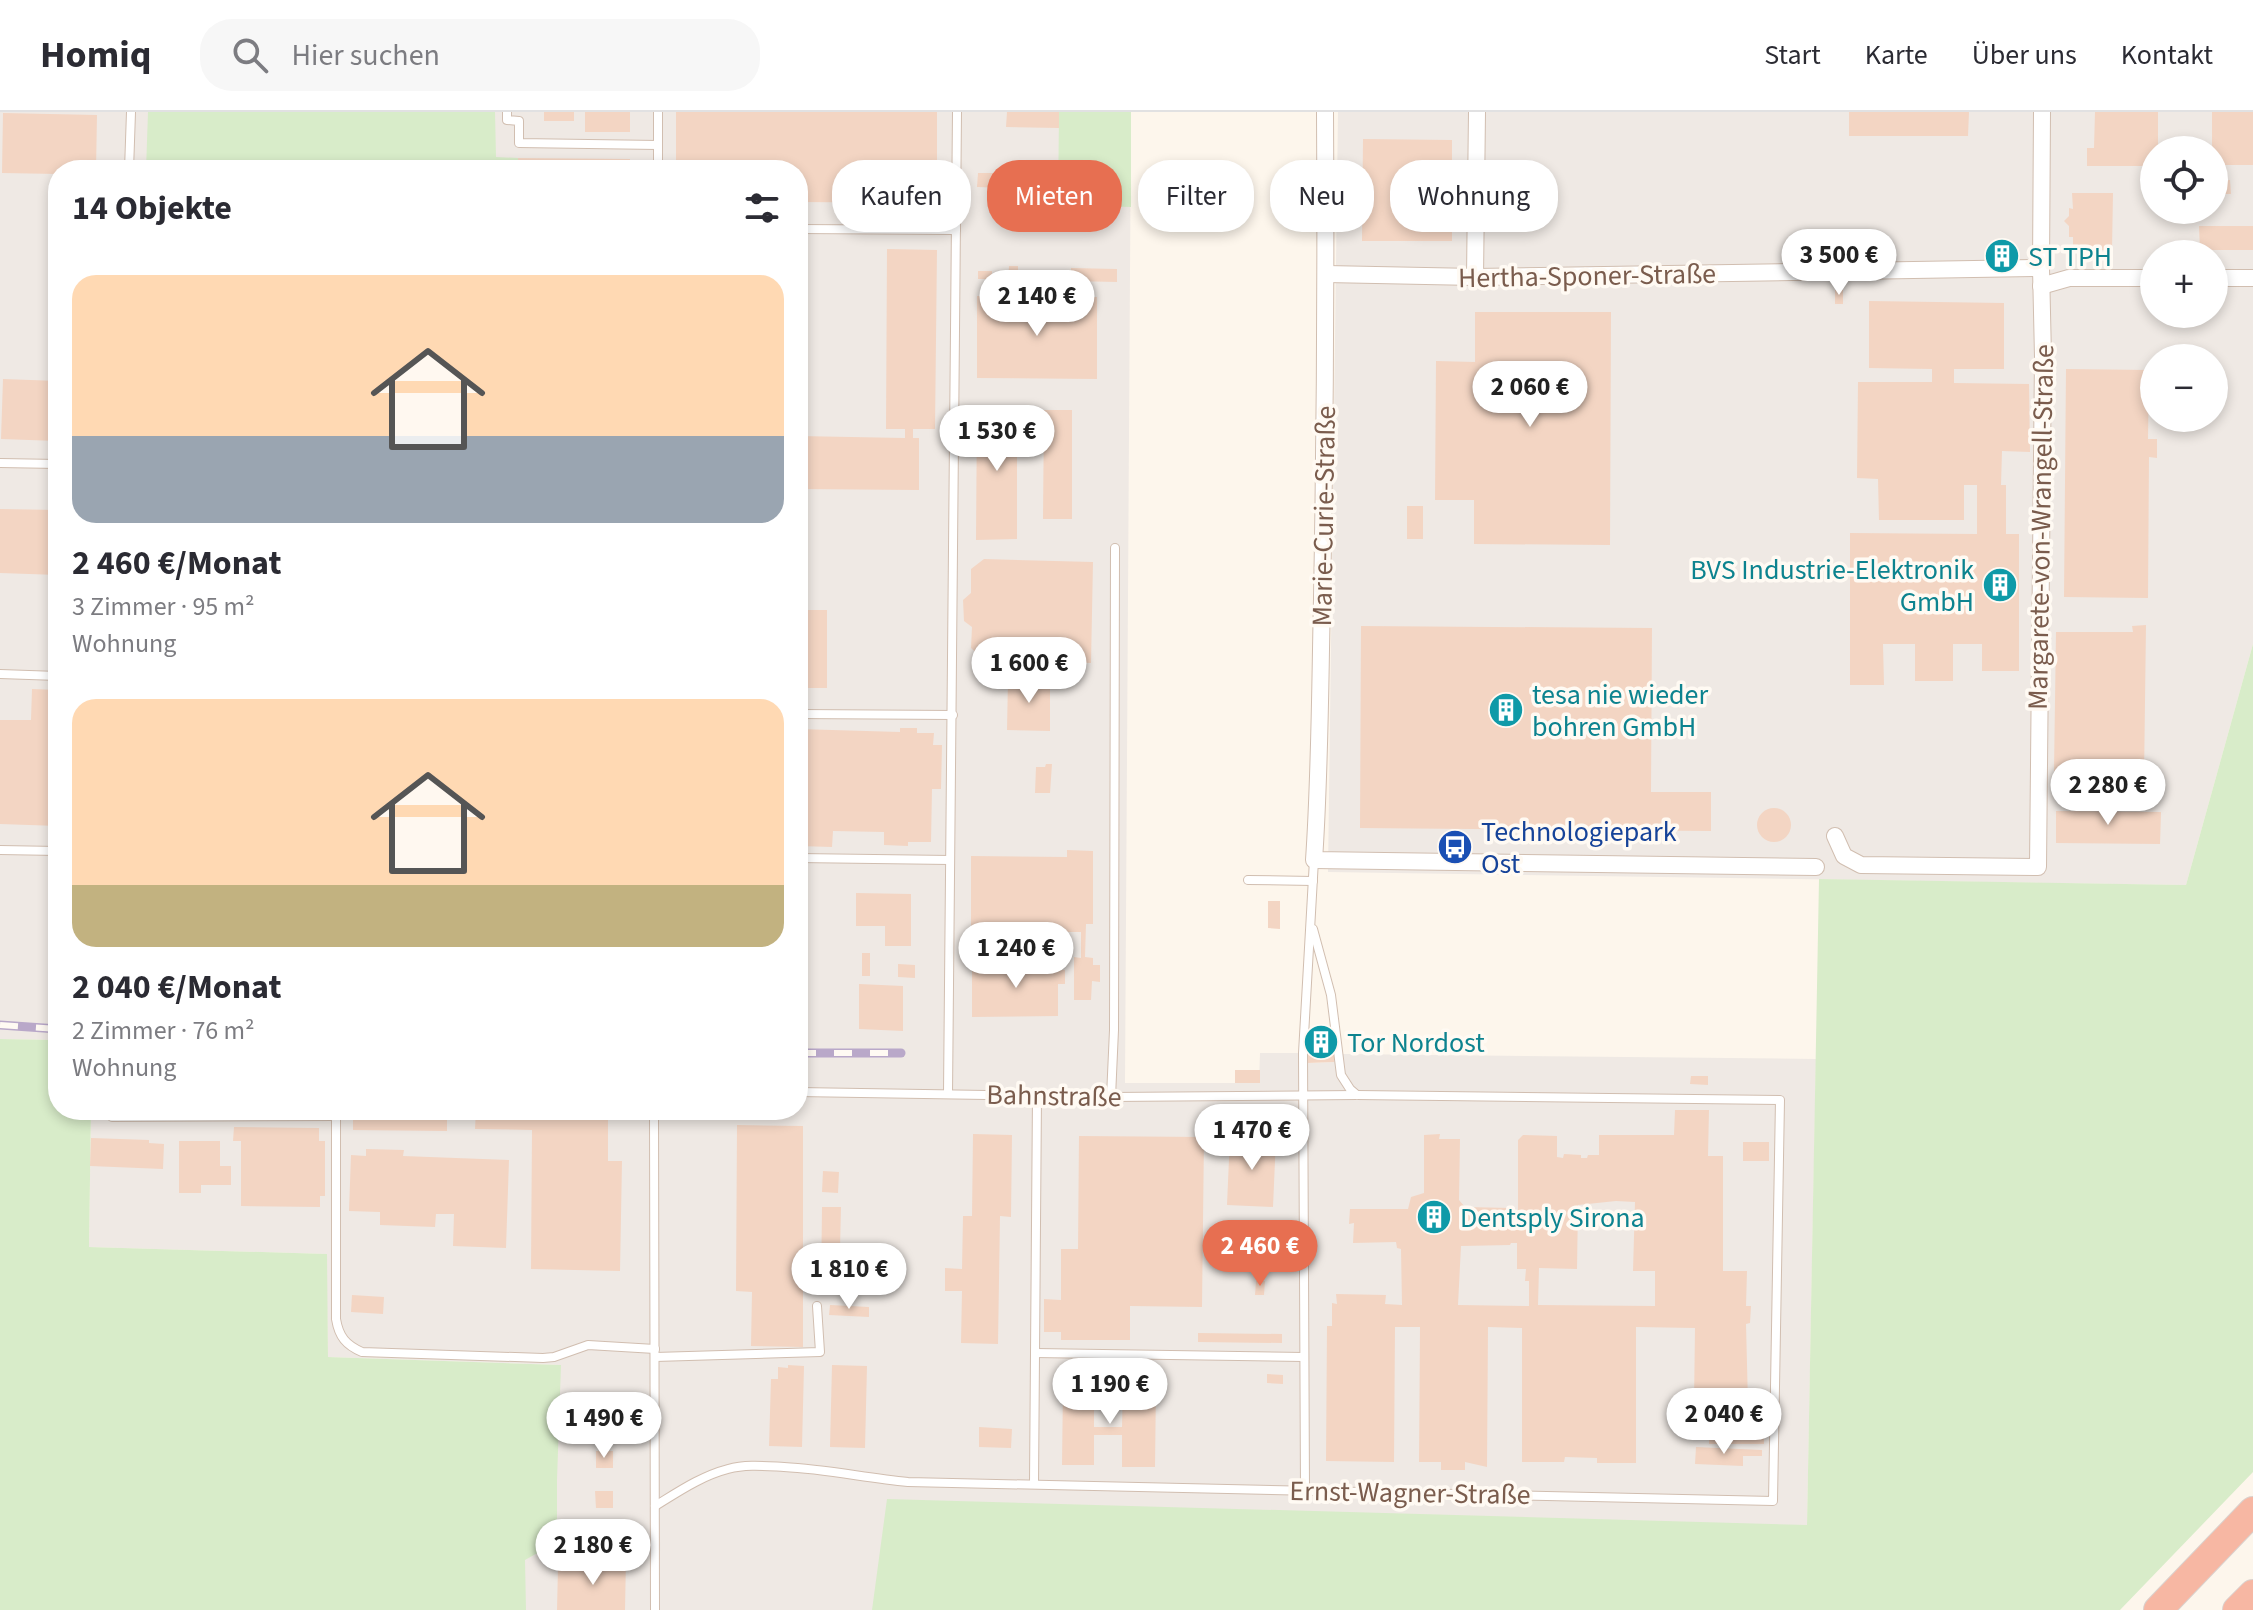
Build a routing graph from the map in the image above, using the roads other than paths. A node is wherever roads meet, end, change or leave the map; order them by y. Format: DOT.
graph roads {
  1 [pos="131,112"];
  2 [pos="507,112"];
  3 [pos="658,112"];
  4 [pos="957,112"];
  5 [pos="1325,112"];
  6 [pos="1477,112"];
  7 [pos="2042,112"];
  8 [pos="658,145"];
  9 [pos="129,160"];
  10 [pos="658,160"];
  11 [pos="957,160"];
  12 [pos="808,229"];
  13 [pos="832,229"];
  14 [pos="956,232"];
  15 [pos="2041,268"];
  16 [pos="1326,274"];
  17 [pos="1475,277"];
  18 [pos="2140,278"];
  19 [pos="2228,278"];
  20 [pos="2253,278"];
  21 [pos="2041,286"];
  22 [pos="0,463"];
  23 [pos="48,464"];
  24 [pos="1115,548"];
  25 [pos="0,674"];
  26 [pos="48,676"];
  27 [pos="808,714"];
  28 [pos="953,715"];
  29 [pos="1835,836"];
  30 [pos="0,850"];
  31 [pos="48,851"];
  32 [pos="808,858"];
  33 [pos="950,860"];
  34 [pos="1314,860"];
  35 [pos="1816,867"];
  36 [pos="1248,880"];
  37 [pos="1313,881"];
  38 [pos="1310,920"];
  39 [pos="808,1092"];
  40 [pos="948,1094"];
  41 [pos="1037,1095"];
  42 [pos="1303,1095"];
  43 [pos="1357,1095"];
  44 [pos="1111,1097"];
  45 [pos="1780,1100"];
  46 [pos="336,1120"];
  47 [pos="654,1120"];
  48 [pos="817,1306"];
  49 [pos="655,1353"];
  50 [pos="1035,1353"];
  51 [pos="1304,1357"];
  52 [pos="1034,1484"];
  53 [pos="1305,1490"];
  54 [pos="655,1506"];
  55 [pos="2253,1511"];
  56 [pos="2253,1594"];
  57 [pos="655,1610"];
  58 [pos="2158,1610"];
  59 [pos="2237,1610"];
  1 -- 9 [label="lane"];
  2 -- 8 [label="lane"];
  3 -- 8 [label="lane"];
  4 -- 11 [label="lane"];
  5 -- 16 [label="street, Marie-Curie-Straße"];
  6 -- 17 [label="street"];
  7 -- 15 [label="street, Margarete-von-Wrangell-Straße"];
  8 -- 10 [label="lane"];
  12 -- 13 [label="lane"];
  14 -- 28 [label="lane"];
  15 -- 17 [label="street, Hertha-Sponer-Straße"];
  15 -- 21 [label="street, Margarete-von-Wrangell-Straße"];
  16 -- 17 [label="street, Hertha-Sponer-Straße"];
  16 -- 34 [label="street, Marie-Curie-Straße"];
  18 -- 21 [label="street"];
  19 -- 20 [label="street"];
  21 -- 29 [label="street, Margarete-von-Wrangell-Straße"];
  22 -- 23 [label="lane"];
  24 -- 44 [label="lane"];
  25 -- 26 [label="lane"];
  27 -- 28 [label="lane"];
  28 -- 33 [label="lane"];
  30 -- 31 [label="lane"];
  32 -- 33 [label="lane"];
  33 -- 40 [label="lane"];
  34 -- 35 [label="street"];
  34 -- 37 [label="lane, Marie-Curie-Straße"];
  36 -- 37 [label="lane"];
  37 -- 38 [label="lane, Marie-Curie-Straße"];
  38 -- 42 [label="lane, Marie-Curie-Straße"];
  38 -- 43 [label="lane"];
  39 -- 40 [label="lane, Bahnstraße"];
  40 -- 41 [label="lane, Bahnstraße"];
  41 -- 44 [label="lane, Bahnstraße"];
  41 -- 50 [label="lane"];
  42 -- 43 [label="lane, Bahnstraße"];
  42 -- 44 [label="lane, Bahnstraße"];
  42 -- 51 [label="lane"];
  43 -- 45 [label="lane, Bahnstraße"];
  45 -- 53 [label="lane, Ernst-Wagner-Straße"];
  46 -- 49 [label="lane"];
  47 -- 49 [label="lane"];
  48 -- 49 [label="lane"];
  49 -- 54 [label="lane"];
  50 -- 51 [label="lane"];
  50 -- 52 [label="lane"];
  51 -- 53 [label="lane"];
  52 -- 53 [label="lane, Ernst-Wagner-Straße"];
  52 -- 54 [label="lane, Ernst-Wagner-Straße"];
  54 -- 57 [label="lane"];
  55 -- 58 [label="highway"];
  56 -- 59 [label="highway"];
}
